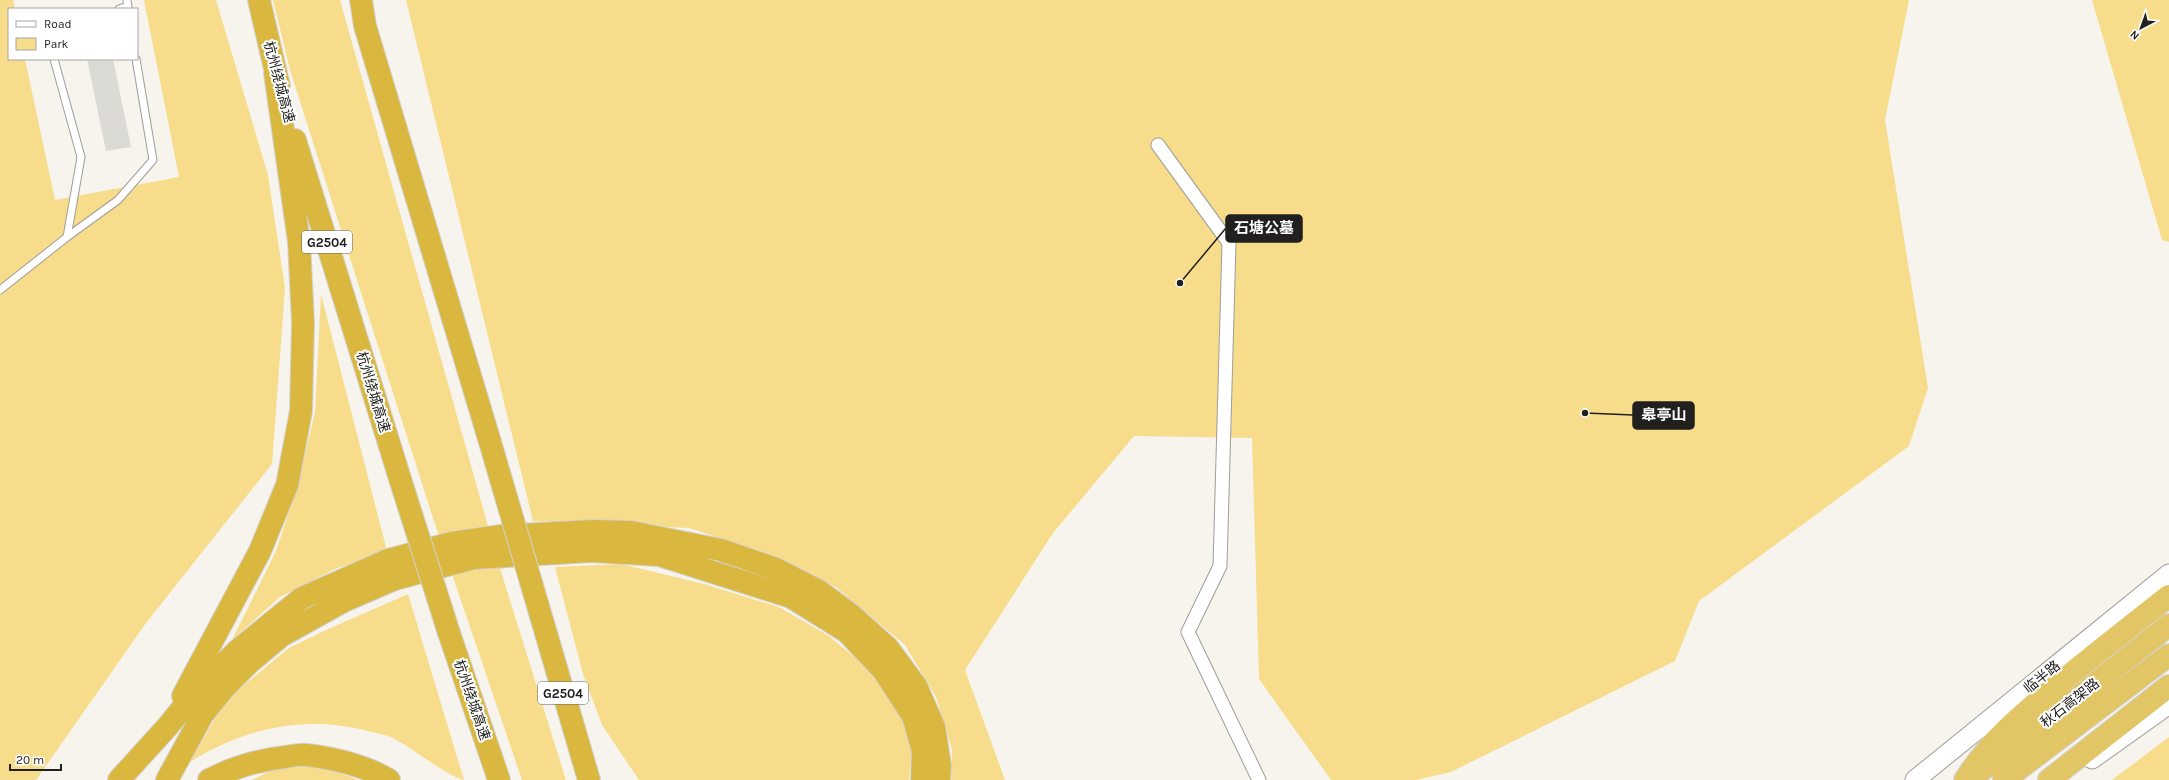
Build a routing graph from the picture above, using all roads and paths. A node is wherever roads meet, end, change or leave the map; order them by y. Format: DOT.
graph roads {
  1 [pos="259,0"];
  2 [pos="361,0"];
  3 [pos="54,60"];
  4 [pos="136,60"];
  5 [pos="275,73"];
  6 [pos="1158,145"];
  7 [pos="67,237"];
  8 [pos="0,290"];
  9 [pos="2169,574"];
  10 [pos="2169,596"];
  11 [pos="2169,624"];
  12 [pos="2169,655"];
  13 [pos="2169,686"];
  14 [pos="2169,704"];
  15 [pos="568,710"];
  16 [pos="168,726"];
  17 [pos="119,780"];
  18 [pos="167,780"];
  19 [pos="209,780"];
  20 [pos="389,780"];
  21 [pos="499,780"];
  22 [pos="589,780"];
  23 [pos="601,780"];
  24 [pos="922,780"];
  25 [pos="939,780"];
  26 [pos="1259,780"];
  27 [pos="1915,780"];
  28 [pos="1965,780"];
  29 [pos="1968,780"];
  30 [pos="2004,780"];
  31 [pos="2049,780"];
  32 [pos="2063,780"];
  1 -- 5 [label="highway, 杭州绕城高速 / G2504"];
  2 -- 15 [label="highway, G2504, bridge"];
  3 -- 7 [label="lane"];
  4 -- 7 [label="lane"];
  5 -- 16 [label="highway"];
  5 -- 21 [label="highway, 杭州绕城高速 / G2504, bridge"];
  6 -- 26 [label="street"];
  7 -- 8 [label="lane"];
  9 -- 27 [label="main road, 临半路"];
  10 -- 28 [label="highway"];
  11 -- 29 [label="highway, 秋石高架路"];
  12 -- 30 [label="highway, 秋石高架路"];
  13 -- 31 [label="highway"];
  14 -- 32 [label="main road"];
  15 -- 22 [label="highway, G2504"];
  15 -- 23 [label="highway"];
  16 -- 17 [label="highway"];
  16 -- 25 [label="highway"];
  18 -- 24 [label="highway"];
  19 -- 20 [label="highway"];
}
